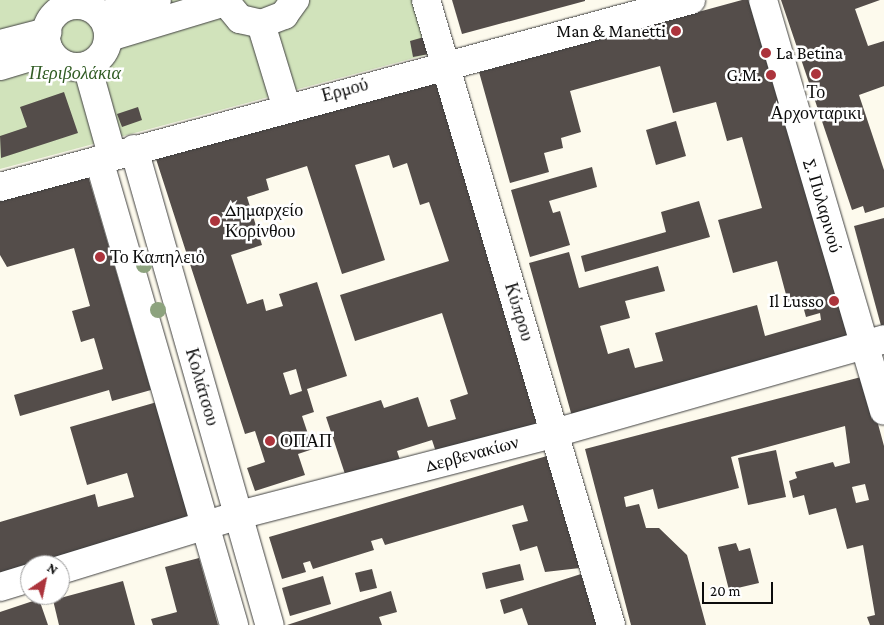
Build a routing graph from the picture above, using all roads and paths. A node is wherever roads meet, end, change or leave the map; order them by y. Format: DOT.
graph roads {
  1 [pos="157,0"];
  2 [pos="295,0"];
  3 [pos="426,0"];
  4 [pos="691,0"];
  5 [pos="763,0"];
  6 [pos="225,1"];
  7 [pos="72,3"];
  8 [pos="261,24"];
  9 [pos="105,26"];
  10 [pos="48,42"];
  11 [pos="0,44"];
  12 [pos="444,64"];
  13 [pos="0,66"];
  14 [pos="86,66"];
  15 [pos="286,106"];
  16 [pos="115,155"];
  17 [pos="0,187"];
  18 [pos="874,341"];
  19 [pos="884,411"];
  20 [pos="555,433"];
  21 [pos="239,516"];
  22 [pos="205,527"];
  23 [pos="70,567"];
  24 [pos="20,581"];
  25 [pos="0,587"];
  26 [pos="234,625"];
  27 [pos="270,625"];
  28 [pos="611,625"];
  1 -- 9 [label="street"];
  2 -- 8 [label="street"];
  3 -- 12 [label="street, Κύπρου"];
  4 -- 12 [label="street, Ερμού"];
  5 -- 18 [label="street, Σ. Πυλαρινού"];
  6 -- 8 [label="street"];
  6 -- 9 [label="street"];
  7 -- 9 [label="street"];
  7 -- 10 [label="street"];
  8 -- 15 [label="street"];
  9 -- 14 [label="street"];
  10 -- 11 [label="street"];
  10 -- 13 [label="street"];
  10 -- 14 [label="street"];
  12 -- 15 [label="street, Ερμού"];
  12 -- 20 [label="street, Κύπρου"];
  14 -- 16 [label="street"];
  15 -- 16 [label="street, Ερμού"];
  16 -- 17 [label="street, Ερμού"];
  16 -- 21 [label="street, Κολιάτσου"];
  16 -- 22 [label="street, Κολιάτσου"];
  18 -- 19 [label="street, Σ. Πυλαρινού"];
  18 -- 20 [label="street, Δερβενακίων"];
  20 -- 21 [label="street, Δερβενακίων"];
  20 -- 28 [label="street, Κύπρου"];
  21 -- 22 [label="street, Δερβενακίων"];
  21 -- 27 [label="street, Κολιάτσου"];
  22 -- 23 [label="street, Δερβενακίων"];
  22 -- 26 [label="street, Κολιάτσου"];
  24 -- 25 [label="street"];
}
